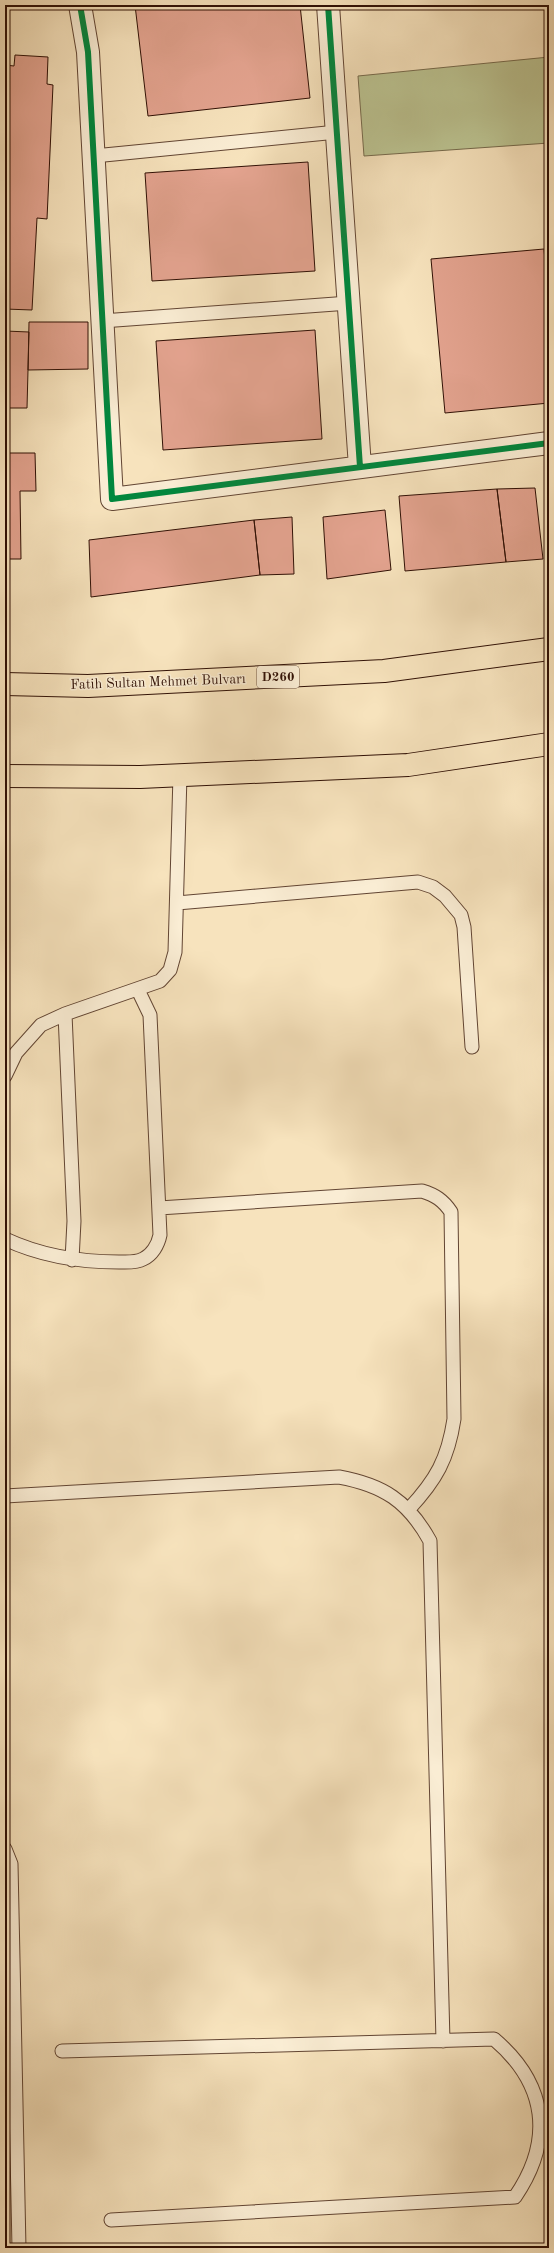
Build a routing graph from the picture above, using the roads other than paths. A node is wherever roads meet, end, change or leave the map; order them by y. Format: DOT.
graph roads {
  1 [pos="80,5"];
  2 [pos="328,5"];
  3 [pos="337,132"];
  4 [pos="94,156"];
  5 [pos="349,303"];
  6 [pos="102,321"];
  7 [pos="549,443"];
  8 [pos="360,467"];
  9 [pos="549,649"];
  10 [pos="5,684"];
  11 [pos="549,744"];
  12 [pos="180,775"];
  13 [pos="5,776"];
  14 [pos="177,903"];
  15 [pos="138,990"];
  16 [pos="65,1014"];
  17 [pos="472,1047"];
  18 [pos="5,1076"];
  19 [pos="159,1208"];
  20 [pos="5,1239"];
  21 [pos="72,1260"];
  22 [pos="5,1496"];
  23 [pos="409,1509"];
  24 [pos="5,1849"];
  25 [pos="443,2041"];
  26 [pos="62,2051"];
  27 [pos="111,2220"];
  28 [pos="19,2248"];
  1 -- 4 [label="street"];
  2 -- 3 [label="street"];
  3 -- 4 [label="lane"];
  3 -- 5 [label="street"];
  4 -- 6 [label="street"];
  5 -- 6 [label="lane"];
  5 -- 8 [label="street"];
  6 -- 8 [label="street"];
  7 -- 8 [label="street"];
  9 -- 10 [label="highway, Fatih Sultan Mehmet Bulvarı / D260"];
  11 -- 12 [label="highway"];
  12 -- 13 [label="highway"];
  12 -- 14 [label="lane"];
  14 -- 15 [label="lane"];
  14 -- 17 [label="lane"];
  15 -- 16 [label="lane"];
  15 -- 19 [label="lane"];
  16 -- 18 [label="lane"];
  16 -- 21 [label="lane"];
  19 -- 21 [label="lane"];
  19 -- 23 [label="lane"];
  20 -- 21 [label="lane"];
  22 -- 23 [label="lane"];
  23 -- 25 [label="lane"];
  24 -- 28 [label="lane"];
  25 -- 26 [label="lane"];
  25 -- 27 [label="lane"];
}
